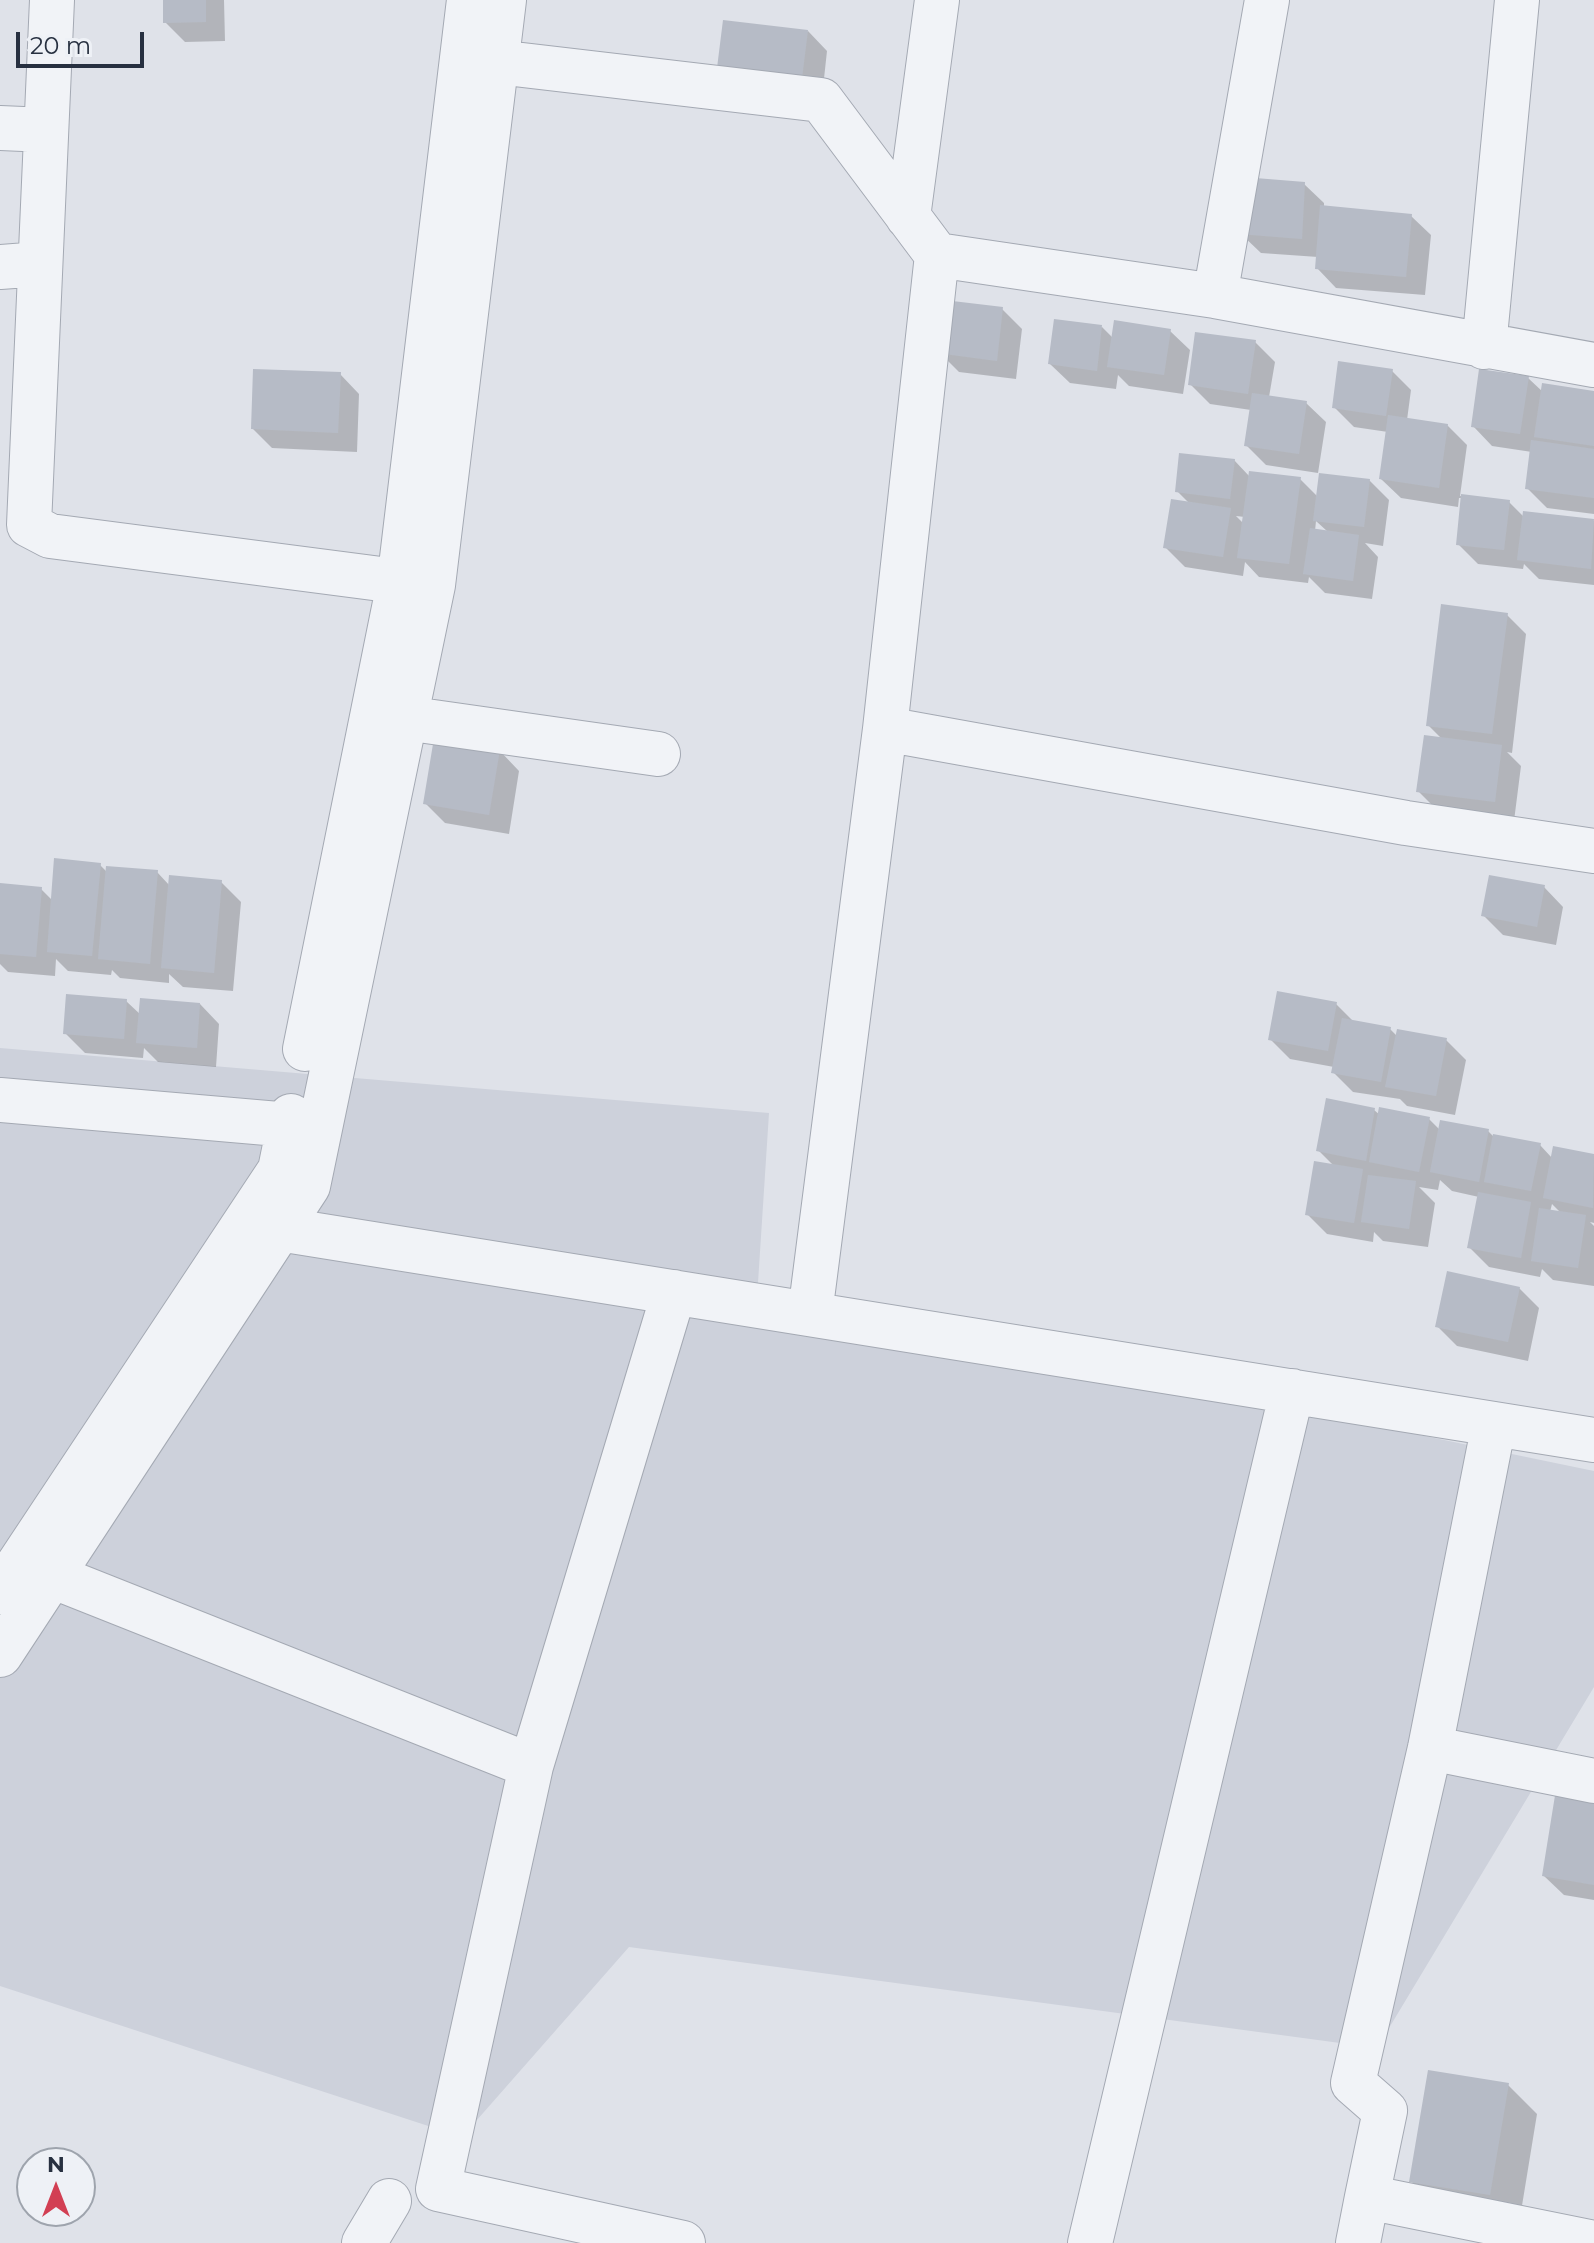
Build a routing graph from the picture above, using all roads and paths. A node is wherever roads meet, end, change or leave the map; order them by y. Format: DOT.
graph roads {
  1 [pos="52,0"];
  2 [pos="469,0"];
  3 [pos="504,0"];
  4 [pos="937,0"];
  5 [pos="1267,0"];
  6 [pos="1517,0"];
  7 [pos="497,62"];
  8 [pos="0,128"];
  9 [pos="46,130"];
  10 [pos="908,217"];
  11 [pos="937,255"];
  12 [pos="20,266"];
  13 [pos="1215,296"];
  14 [pos="1484,347"];
  15 [pos="1594,365"];
  16 [pos="416,584"];
  17 [pos="405,718"];
  18 [pos="885,729"];
  19 [pos="658,754"];
  20 [pos="1594,851"];
  21 [pos="0,1100"];
  22 [pos="290,1125"];
  23 [pos="264,1224"];
  24 [pos="674,1292"];
  25 [pos="810,1314"];
  26 [pos="1292,1391"];
  27 [pos="1494,1424"];
  28 [pos="1594,1440"];
  29 [pos="52,1576"];
  30 [pos="0,1592"];
  31 [pos="0,1655"];
  32 [pos="1430,1748"];
  33 [pos="531,1766"];
  34 [pos="1594,1781"];
  35 [pos="1367,2197"];
  36 [pos="389,2201"];
  37 [pos="364,2243"];
  38 [pos="683,2243"];
  39 [pos="1090,2243"];
  40 [pos="1358,2243"];
  41 [pos="1594,2243"];
  1 -- 9 [label="street"];
  2 -- 16 [label="street"];
  3 -- 7 [label="street"];
  4 -- 10 [label="street"];
  5 -- 13 [label="street"];
  6 -- 14 [label="street"];
  7 -- 10 [label="street"];
  7 -- 16 [label="street"];
  8 -- 9 [label="street"];
  9 -- 12 [label="street"];
  10 -- 11 [label="street"];
  11 -- 13 [label="street"];
  11 -- 18 [label="street"];
  12 -- 16 [label="street"];
  13 -- 14 [label="street"];
  14 -- 15 [label="street"];
  16 -- 17 [label="street"];
  16 -- 22 [label="street"];
  17 -- 19 [label="street"];
  17 -- 23 [label="street"];
  18 -- 20 [label="street"];
  18 -- 25 [label="street"];
  21 -- 22 [label="street"];
  22 -- 23 [label="street"];
  23 -- 24 [label="street"];
  23 -- 29 [label="street"];
  23 -- 30 [label="street"];
  24 -- 25 [label="street"];
  24 -- 33 [label="street"];
  25 -- 26 [label="street"];
  26 -- 27 [label="street"];
  26 -- 39 [label="street"];
  27 -- 28 [label="street"];
  27 -- 32 [label="street"];
  29 -- 31 [label="street"];
  29 -- 33 [label="street"];
  32 -- 34 [label="street"];
  32 -- 35 [label="street"];
  33 -- 38 [label="street"];
  35 -- 40 [label="street"];
  35 -- 41 [label="street"];
  36 -- 37 [label="street"];
}
